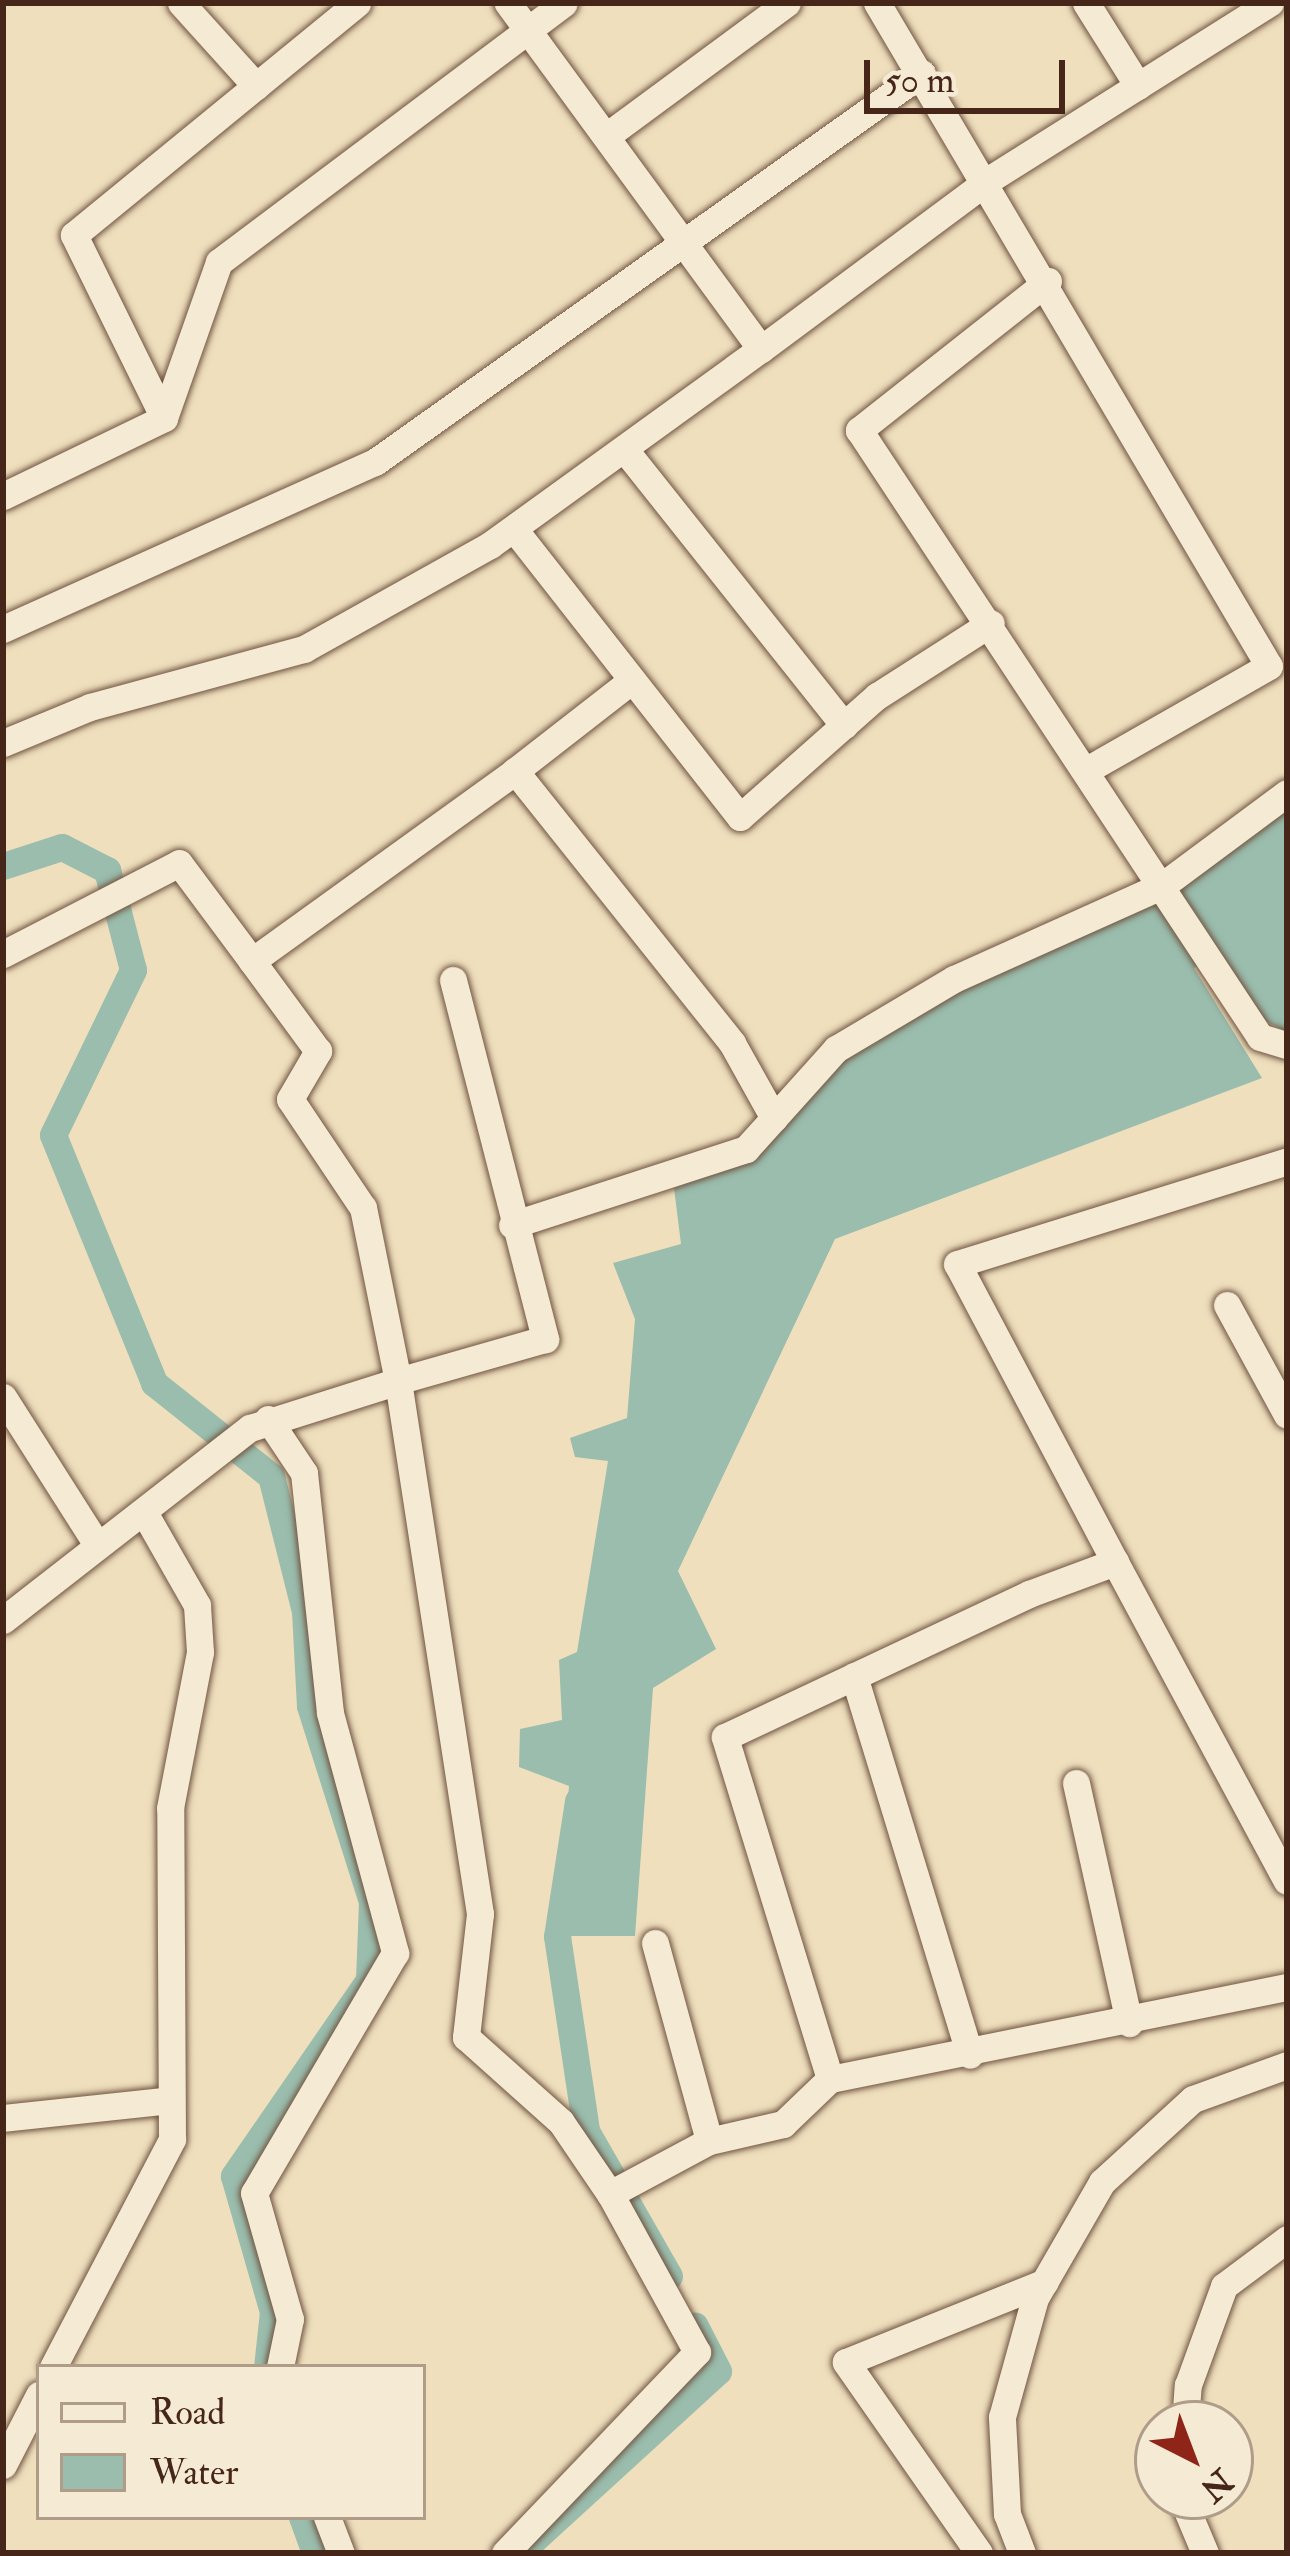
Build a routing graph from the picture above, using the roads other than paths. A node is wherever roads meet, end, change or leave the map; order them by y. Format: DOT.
graph roads {
  1 [pos="181,3"];
  2 [pos="356,3"];
  3 [pos="508,3"];
  4 [pos="564,3"];
  5 [pos="787,3"];
  6 [pos="877,3"];
  7 [pos="1086,3"];
  8 [pos="1267,4"];
  9 [pos="529,30"];
  10 [pos="922,73"];
  11 [pos="256,86"];
  12 [pos="1138,86"];
  13 [pos="609,134"];
  14 [pos="990,179"];
  15 [pos="689,244"];
  16 [pos="1048,281"];
  17 [pos="761,349"];
  18 [pos="164,418"];
  19 [pos="625,450"];
  20 [pos="3,496"];
  21 [pos="514,529"];
  22 [pos="992,622"];
  23 [pos="3,629"];
  24 [pos="1278,675"];
  25 [pos="632,680"];
  26 [pos="844,725"];
  27 [pos="3,742"];
  28 [pos="1090,768"];
  29 [pos="515,770"];
  30 [pos="1287,793"];
  31 [pos="1166,890"];
  32 [pos="3,954"];
  33 [pos="252,961"];
  34 [pos="453,980"];
  35 [pos="1274,1041"];
  36 [pos="773,1118"];
  37 [pos="1287,1161"];
  38 [pos="512,1226"];
  39 [pos="1227,1305"];
  40 [pos="398,1381"];
  41 [pos="3,1397"];
  42 [pos="1287,1415"];
  43 [pos="259,1423"];
  44 [pos="145,1514"];
  45 [pos="94,1540"];
  46 [pos="1115,1562"];
  47 [pos="3,1620"];
  48 [pos="854,1676"];
  49 [pos="1076,1783"];
  50 [pos="1287,1881"];
  51 [pos="655,1943"];
  52 [pos="1287,1987"];
  53 [pos="1129,2023"];
  54 [pos="970,2055"];
  55 [pos="1287,2065"];
  56 [pos="830,2079"];
  57 [pos="171,2100"];
  58 [pos="3,2118"];
  59 [pos="709,2140"];
  60 [pos="618,2190"];
  61 [pos="1287,2239"];
  62 [pos="1045,2282"];
  63 [pos="55,2364"];
  64 [pos="281,2364"];
  65 [pos="1187,2400"];
  66 [pos="36,2401"];
  67 [pos="3,2465"];
  68 [pos="328,2520"];
  69 [pos="1191,2520"];
  70 [pos="341,2553"];
  71 [pos="505,2553"];
  72 [pos="979,2553"];
  73 [pos="1022,2553"];
  74 [pos="1204,2553"];
  1 -- 11 [label="street"];
  2 -- 11 [label="street"];
  3 -- 9 [label="street"];
  4 -- 9 [label="street"];
  5 -- 13 [label="street"];
  6 -- 10 [label="street"];
  7 -- 12 [label="street"];
  8 -- 12 [label="street"];
  9 -- 13 [label="street"];
  9 -- 18 [label="street"];
  10 -- 14 [label="street"];
  10 -- 15 [label="street"];
  11 -- 18 [label="street"];
  12 -- 14 [label="street"];
  13 -- 15 [label="street"];
  14 -- 16 [label="street"];
  14 -- 17 [label="street"];
  15 -- 17 [label="street"];
  15 -- 23 [label="street"];
  16 -- 22 [label="street"];
  16 -- 24 [label="street"];
  17 -- 19 [label="street"];
  18 -- 20 [label="street"];
  19 -- 21 [label="street"];
  19 -- 26 [label="street"];
  21 -- 25 [label="street"];
  21 -- 27 [label="street"];
  22 -- 26 [label="street"];
  22 -- 28 [label="street"];
  24 -- 28 [label="street"];
  25 -- 26 [label="street"];
  25 -- 29 [label="street"];
  28 -- 31 [label="street"];
  29 -- 33 [label="street"];
  29 -- 36 [label="street"];
  30 -- 31 [label="street"];
  31 -- 35 [label="street"];
  31 -- 36 [label="street"];
  32 -- 33 [label="street"];
  33 -- 40 [label="street"];
  34 -- 38 [label="street"];
  36 -- 38 [label="street"];
  37 -- 46 [label="street"];
  38 -- 40 [label="street"];
  39 -- 42 [label="street"];
  40 -- 43 [label="street"];
  40 -- 60 [label="street"];
  41 -- 45 [label="street"];
  43 -- 44 [label="street"];
  43 -- 64 [label="street"];
  44 -- 45 [label="street"];
  44 -- 57 [label="street"];
  45 -- 47 [label="street"];
  46 -- 48 [label="street"];
  46 -- 50 [label="street"];
  48 -- 54 [label="street"];
  48 -- 56 [label="street"];
  49 -- 53 [label="street"];
  51 -- 59 [label="street"];
  52 -- 53 [label="street"];
  53 -- 54 [label="street"];
  54 -- 56 [label="street"];
  55 -- 62 [label="street"];
  56 -- 59 [label="street"];
  57 -- 58 [label="street"];
  57 -- 63 [label="street"];
  59 -- 60 [label="street"];
  60 -- 71 [label="street"];
  61 -- 65 [label="street"];
  62 -- 72 [label="street"];
  62 -- 73 [label="street"];
  66 -- 67 [label="street"];
  68 -- 70 [label="street"];
  69 -- 74 [label="street"];
}
